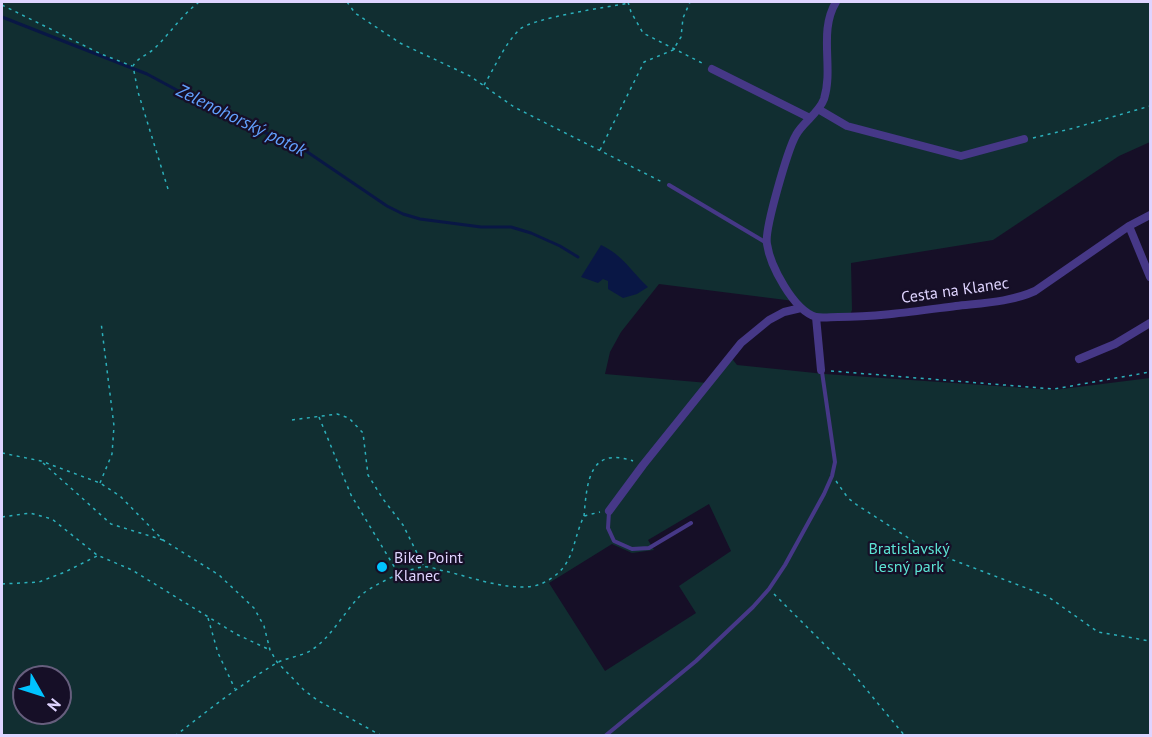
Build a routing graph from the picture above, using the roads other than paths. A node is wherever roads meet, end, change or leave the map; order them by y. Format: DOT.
graph roads {
  1 [pos="836,2"];
  2 [pos="712,69"];
  3 [pos="818,109"];
  4 [pos="810,118"];
  5 [pos="1024,139"];
  6 [pos="669,185"];
  7 [pos="1150,215"];
  8 [pos="1129,226"];
  9 [pos="766,242"];
  10 [pos="1150,277"];
  11 [pos="801,308"];
  12 [pos="816,317"];
  13 [pos="1150,323"];
  14 [pos="1079,360"];
  15 [pos="821,370"];
  16 [pos="609,511"];
  17 [pos="691,523"];
  18 [pos="605,735"];
  1 -- 3 [label="street"];
  2 -- 4 [label="street"];
  3 -- 4 [label="street"];
  3 -- 5 [label="street"];
  4 -- 9 [label="street"];
  6 -- 9 [label="lane"];
  7 -- 8 [label="street, Cesta na Klanec"];
  8 -- 10 [label="street"];
  8 -- 12 [label="street, Cesta na Klanec"];
  9 -- 11 [label="street"];
  11 -- 12 [label="street"];
  11 -- 16 [label="street"];
  12 -- 15 [label="street"];
  13 -- 14 [label="street"];
  15 -- 18 [label="lane"];
  16 -- 17 [label="lane"];
}
